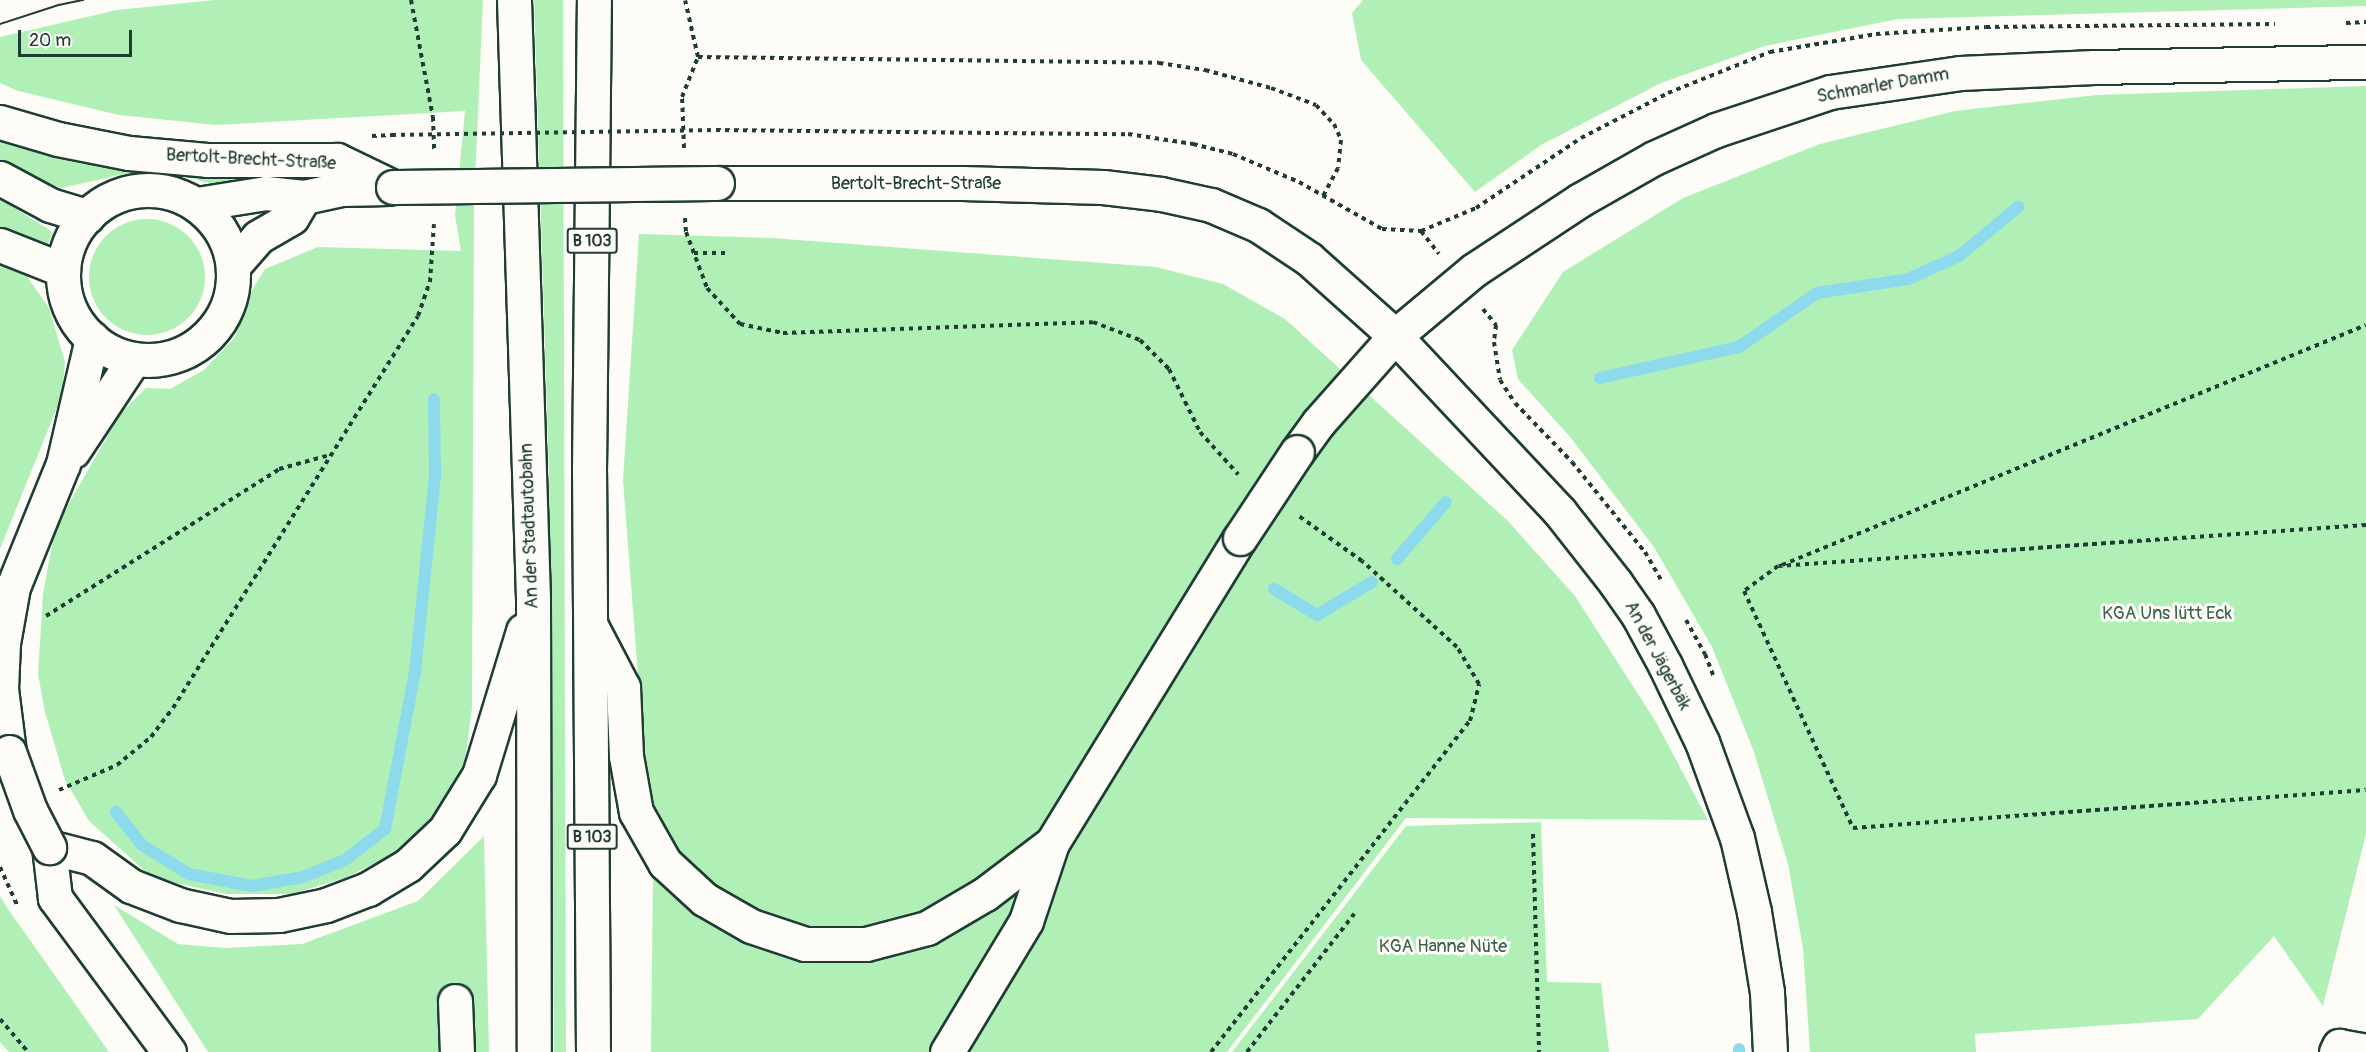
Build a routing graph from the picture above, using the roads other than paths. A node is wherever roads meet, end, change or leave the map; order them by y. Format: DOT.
graph roads {
  1 [pos="514,0"];
  2 [pos="594,0"];
  3 [pos="2366,62"];
  4 [pos="0,122"];
  5 [pos="0,178"];
  6 [pos="393,187"];
  7 [pos="304,197"];
  8 [pos="197,204"];
  9 [pos="87,216"];
  10 [pos="0,245"];
  11 [pos="233,266"];
  12 [pos="63,270"];
  13 [pos="1395,336"];
  14 [pos="92,338"];
  15 [pos="134,359"];
  16 [pos="63,464"];
  17 [pos="532,598"];
  18 [pos="589,622"];
  19 [pos="1,688"];
  20 [pos="1052,843"];
  21 [pos="49,847"];
  22 [pos="455,1001"];
  23 [pos="169,1052"];
  24 [pos="457,1052"];
  25 [pos="534,1052"];
  26 [pos="593,1052"];
  27 [pos="947,1052"];
  28 [pos="1770,1052"];
  1 -- 17 [label="main road, An der Stadtautobahn"];
  2 -- 18 [label="main road, B 103"];
  3 -- 13 [label="main road, Schmarler Damm"];
  4 -- 6 [label="main road, Bertolt-Brecht-Straße"];
  5 -- 9 [label="main road"];
  6 -- 7 [label="main road, Bertolt-Brecht-Straße"];
  6 -- 13 [label="main road, Bertolt-Brecht-Straße, bridge"];
  7 -- 8 [label="main road, Bertolt-Brecht-Straße"];
  7 -- 11 [label="main road, Bertolt-Brecht-Straße"];
  8 -- 9 [label="main road, Bertolt-Brecht-Straße"];
  8 -- 11 [label="main road, Bertolt-Brecht-Straße"];
  9 -- 12 [label="main road, Bertolt-Brecht-Straße"];
  10 -- 12 [label="main road"];
  11 -- 15 [label="main road, Bertolt-Brecht-Straße"];
  12 -- 14 [label="main road, Bertolt-Brecht-Straße"];
  13 -- 20 [label="main road, Schmarler Damm, bridge"];
  13 -- 28 [label="main road, An der Jägerbäk"];
  14 -- 15 [label="main road, Bertolt-Brecht-Straße"];
  14 -- 16 [label="main road"];
  15 -- 16 [label="main road"];
  16 -- 19 [label="main road"];
  17 -- 21 [label="main road"];
  17 -- 25 [label="main road, An der Stadtautobahn"];
  18 -- 20 [label="main road"];
  18 -- 26 [label="main road, B 103"];
  19 -- 21 [label="main road, bridge"];
  20 -- 27 [label="main road"];
  21 -- 23 [label="main road"];
  22 -- 24 [label="main road"];
}
